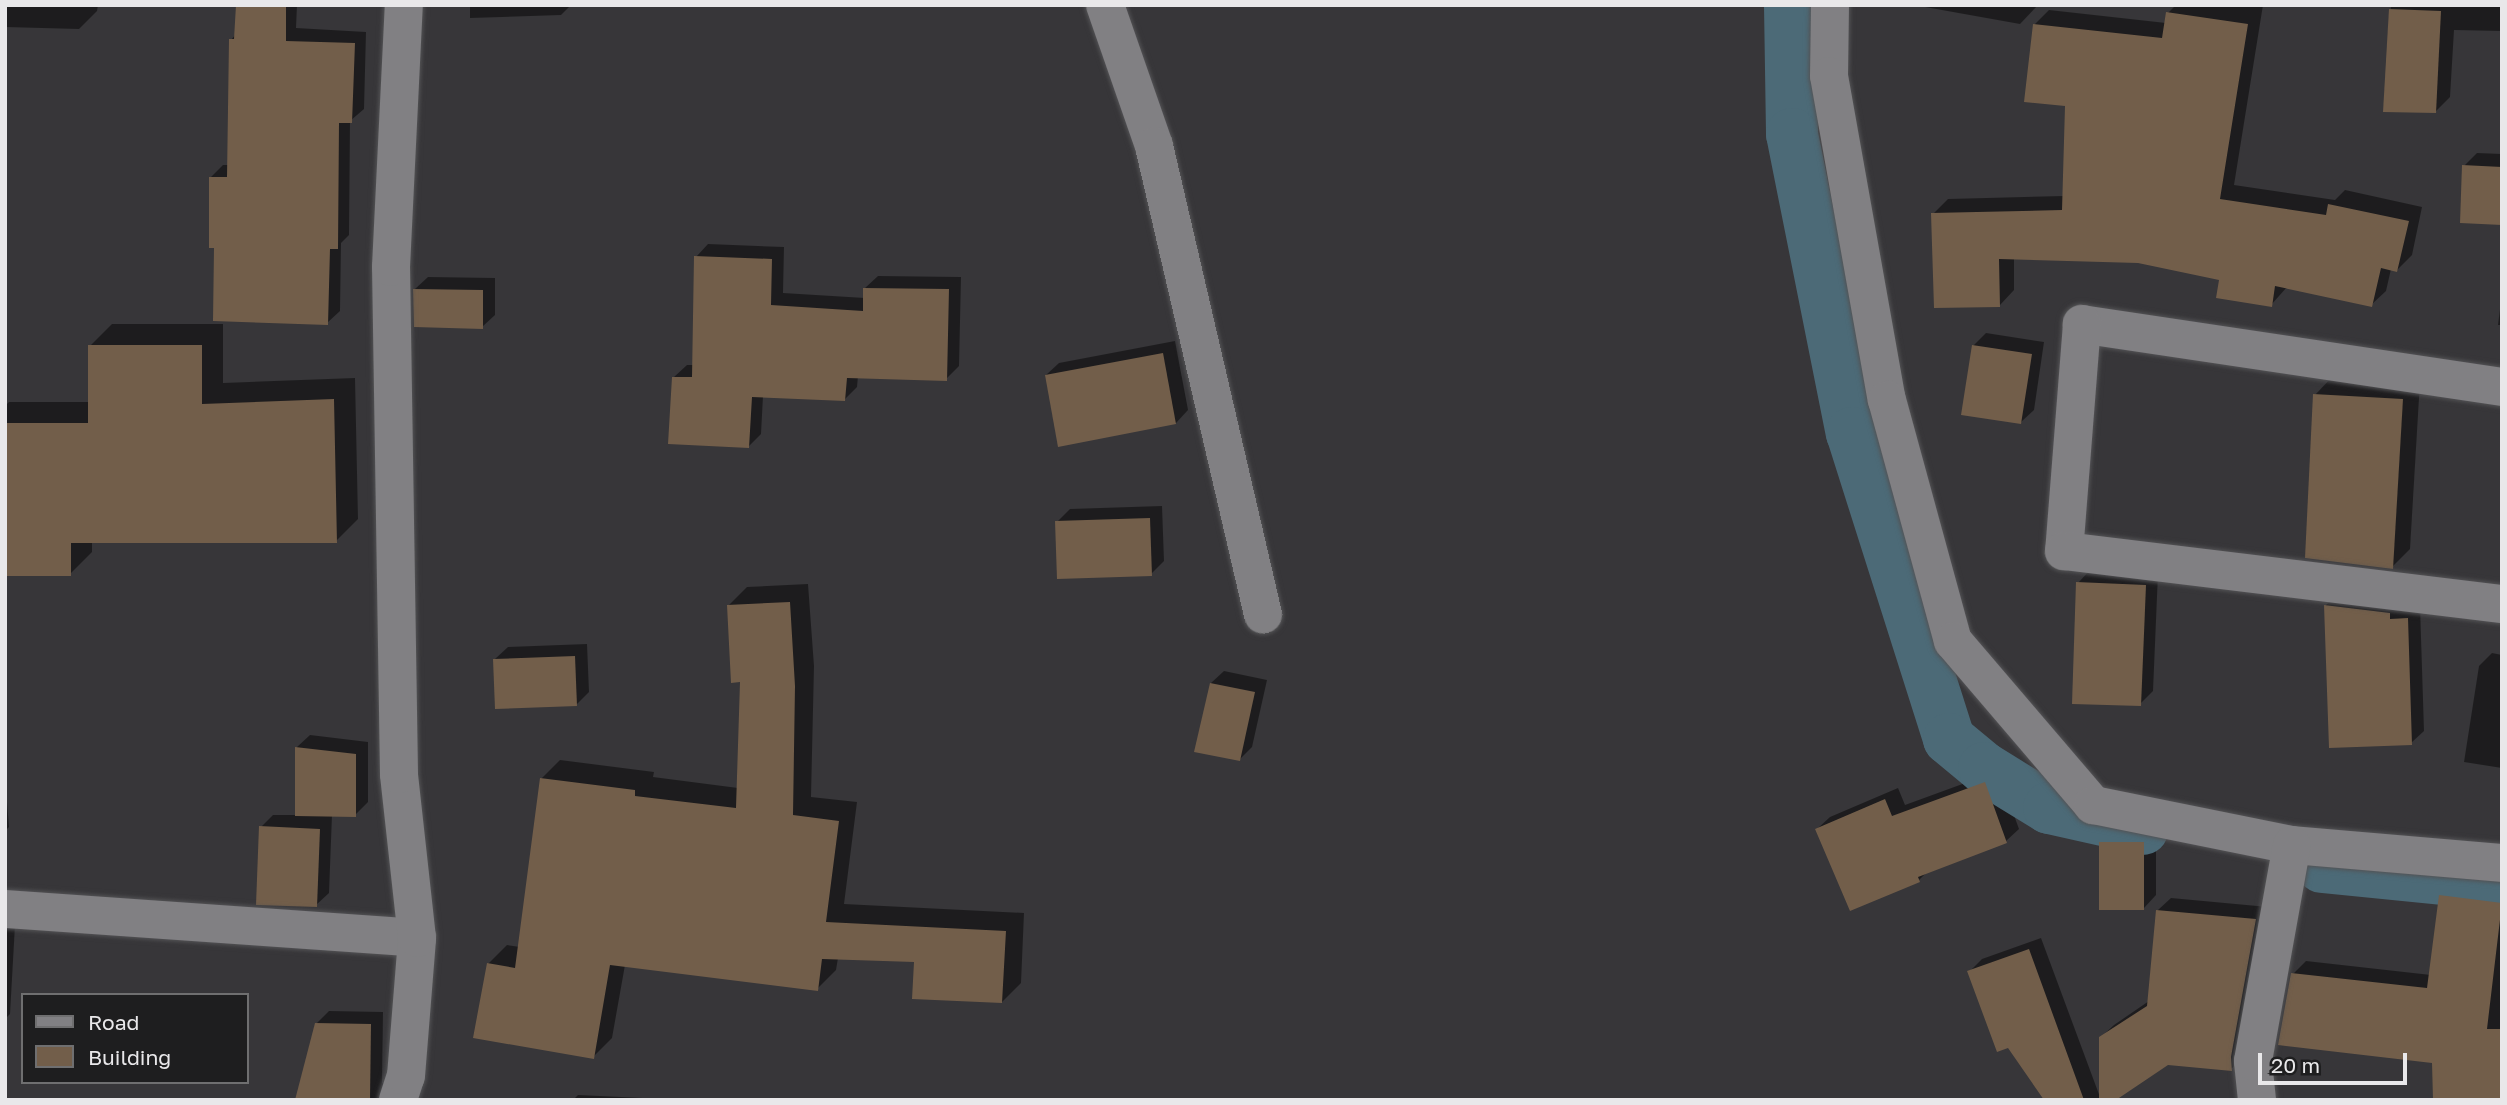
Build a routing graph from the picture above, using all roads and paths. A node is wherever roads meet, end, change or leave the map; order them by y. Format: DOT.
graph roads {
  1 [pos="404,5"];
  2 [pos="1105,5"];
  3 [pos="1830,5"];
  4 [pos="2502,387"];
  5 [pos="2502,604"];
  6 [pos="1263,614"];
  7 [pos="2292,845"];
  8 [pos="2502,863"];
  9 [pos="5,909"];
  10 [pos="417,937"];
  11 [pos="398,1100"];
  12 [pos="2257,1100"];
  1 -- 10 [label="street"];
  2 -- 6 [label="street"];
  3 -- 7 [label="street"];
  4 -- 5 [label="street"];
  7 -- 8 [label="street"];
  7 -- 12 [label="street"];
  9 -- 10 [label="street"];
  10 -- 11 [label="street"];
}
